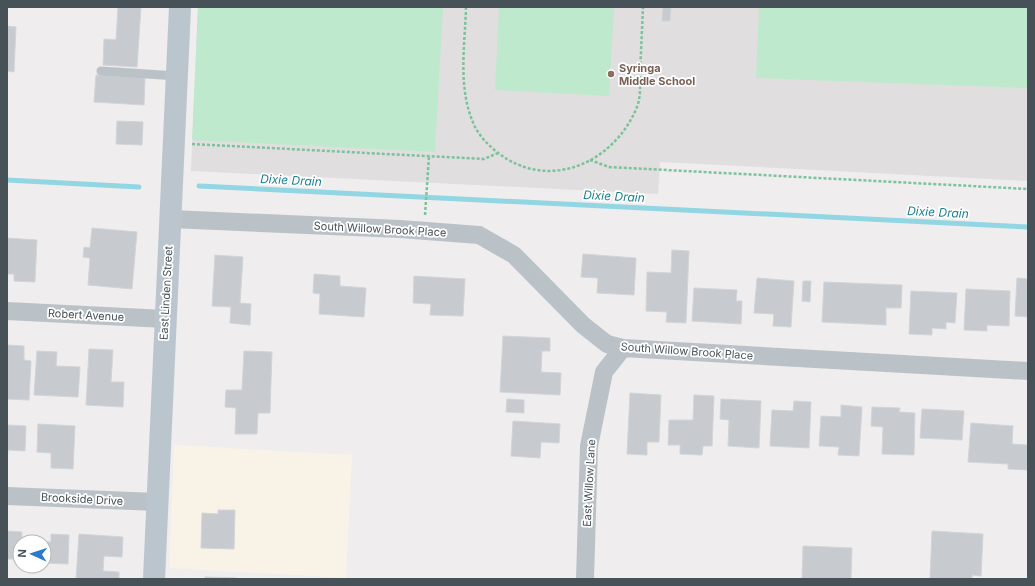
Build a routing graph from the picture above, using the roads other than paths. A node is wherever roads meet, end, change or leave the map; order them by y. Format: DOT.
graph roads {
  1 [pos="180,7"];
  2 [pos="101,71"];
  3 [pos="177,76"];
  4 [pos="171,219"];
  5 [pos="7,311"];
  6 [pos="165,319"];
  7 [pos="623,348"];
  8 [pos="1028,371"];
  9 [pos="7,496"];
  10 [pos="157,502"];
  11 [pos="154,579"];
  12 [pos="585,579"];
  1 -- 3 [label="main road, East Linden Street"];
  2 -- 3 [label="lane"];
  3 -- 4 [label="main road, East Linden Street"];
  4 -- 6 [label="main road, East Linden Street"];
  4 -- 7 [label="street, South Willow Brook Place"];
  5 -- 6 [label="street, Robert Avenue"];
  6 -- 10 [label="main road, East Linden Street"];
  7 -- 8 [label="street, South Willow Brook Place"];
  7 -- 12 [label="street, East Willow Lane"];
  9 -- 10 [label="street, Brookside Drive"];
  10 -- 11 [label="main road, East Linden Street"];
}
